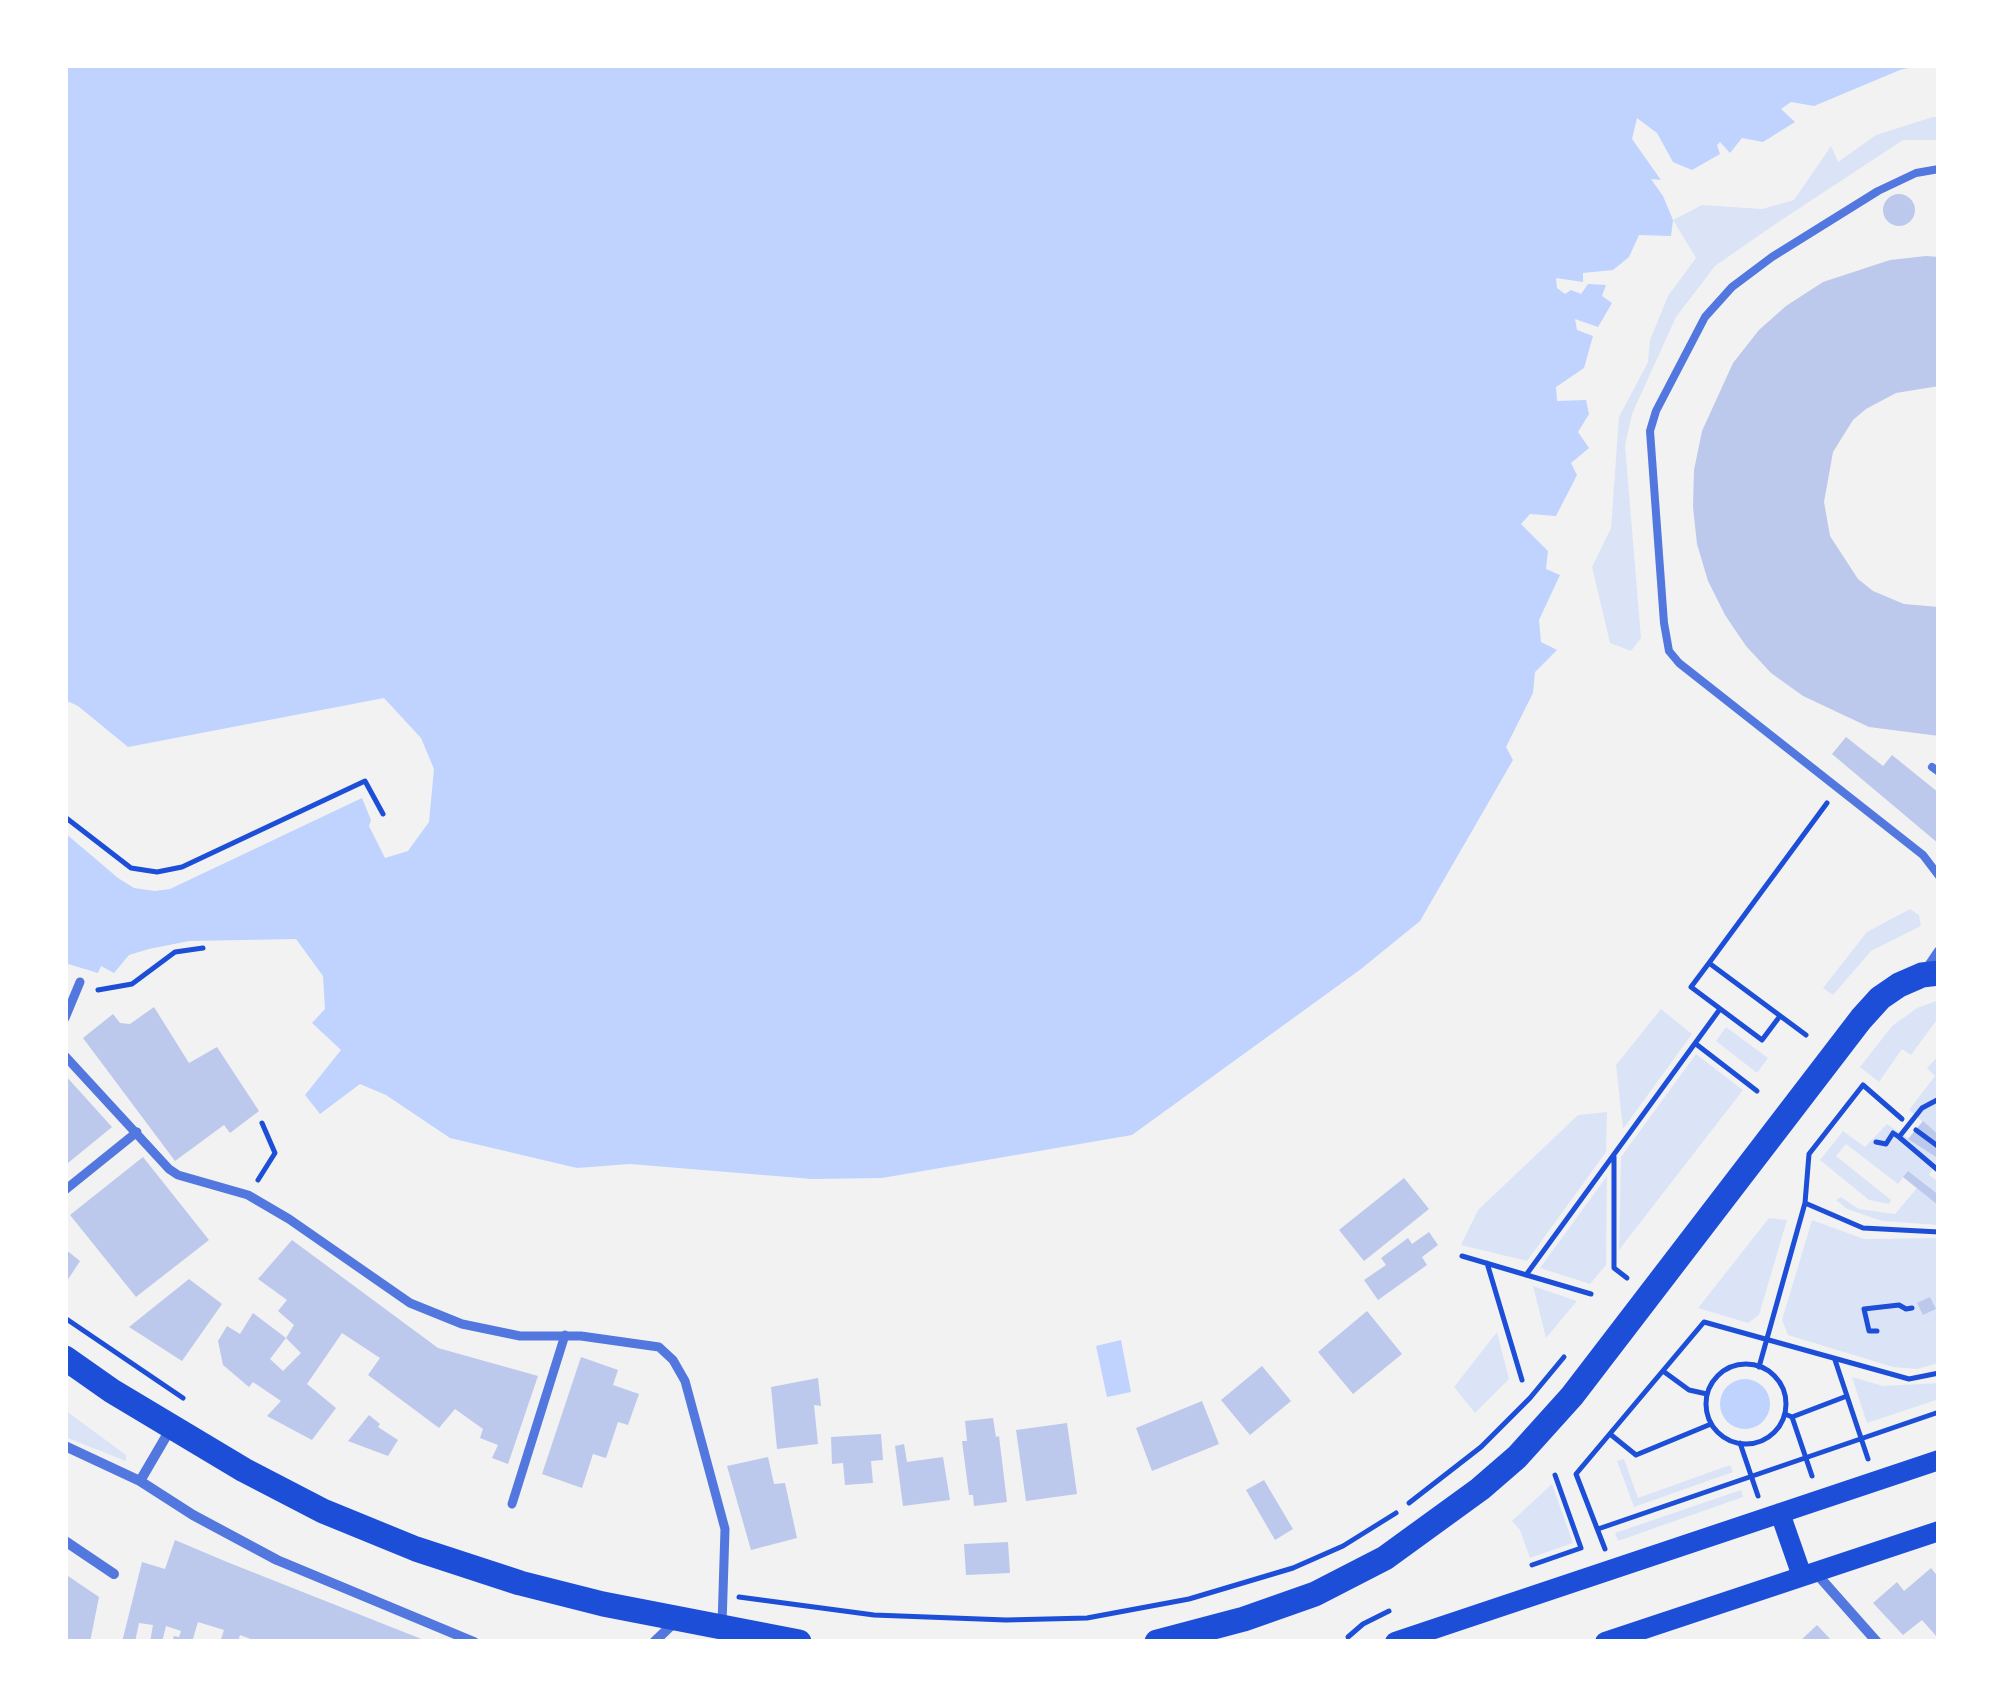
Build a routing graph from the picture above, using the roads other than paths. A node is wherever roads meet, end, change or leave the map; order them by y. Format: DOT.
graph roads {
  1 [pos="1939,168"];
  2 [pos="1939,876"];
  3 [pos="1939,951"];
  4 [pos="1930,974"];
  5 [pos="80,982"];
  6 [pos="65,1018"];
  7 [pos="65,1056"];
  8 [pos="136,1132"];
  9 [pos="65,1190"];
  10 [pos="566,1336"];
  11 [pos="65,1358"];
  12 [pos="170,1428"];
  13 [pos="65,1446"];
  14 [pos="1939,1460"];
  15 [pos="140,1481"];
  16 [pos="512,1504"];
  17 [pos="1780,1513"];
  18 [pos="1939,1531"];
  19 [pos="65,1541"];
  20 [pos="114,1574"];
  21 [pos="1808,1574"];
  22 [pos="677,1620"];
  23 [pos="722,1628"];
  24 [pos="474,1642"];
  25 [pos="654,1642"];
  26 [pos="800,1642"];
  27 [pos="1157,1642"];
  28 [pos="1395,1642"];
  29 [pos="1605,1642"];
  30 [pos="1877,1642"];
  1 -- 2 [label="lane"];
  3 -- 4 [label="street"];
  4 -- 27 [label="main road"];
  5 -- 6 [label="street"];
  7 -- 8 [label="street"];
  8 -- 9 [label="street"];
  8 -- 10 [label="street"];
  10 -- 16 [label="street"];
  10 -- 23 [label="street"];
  11 -- 12 [label="main road"];
  12 -- 15 [label="street"];
  12 -- 22 [label="main road"];
  13 -- 15 [label="street"];
  14 -- 17 [label="main road"];
  15 -- 24 [label="street"];
  17 -- 21 [label="main road"];
  17 -- 28 [label="main road"];
  18 -- 21 [label="main road"];
  19 -- 20 [label="street"];
  21 -- 29 [label="main road"];
  21 -- 30 [label="street"];
  22 -- 23 [label="main road"];
  22 -- 25 [label="street"];
  23 -- 26 [label="main road"];
}
